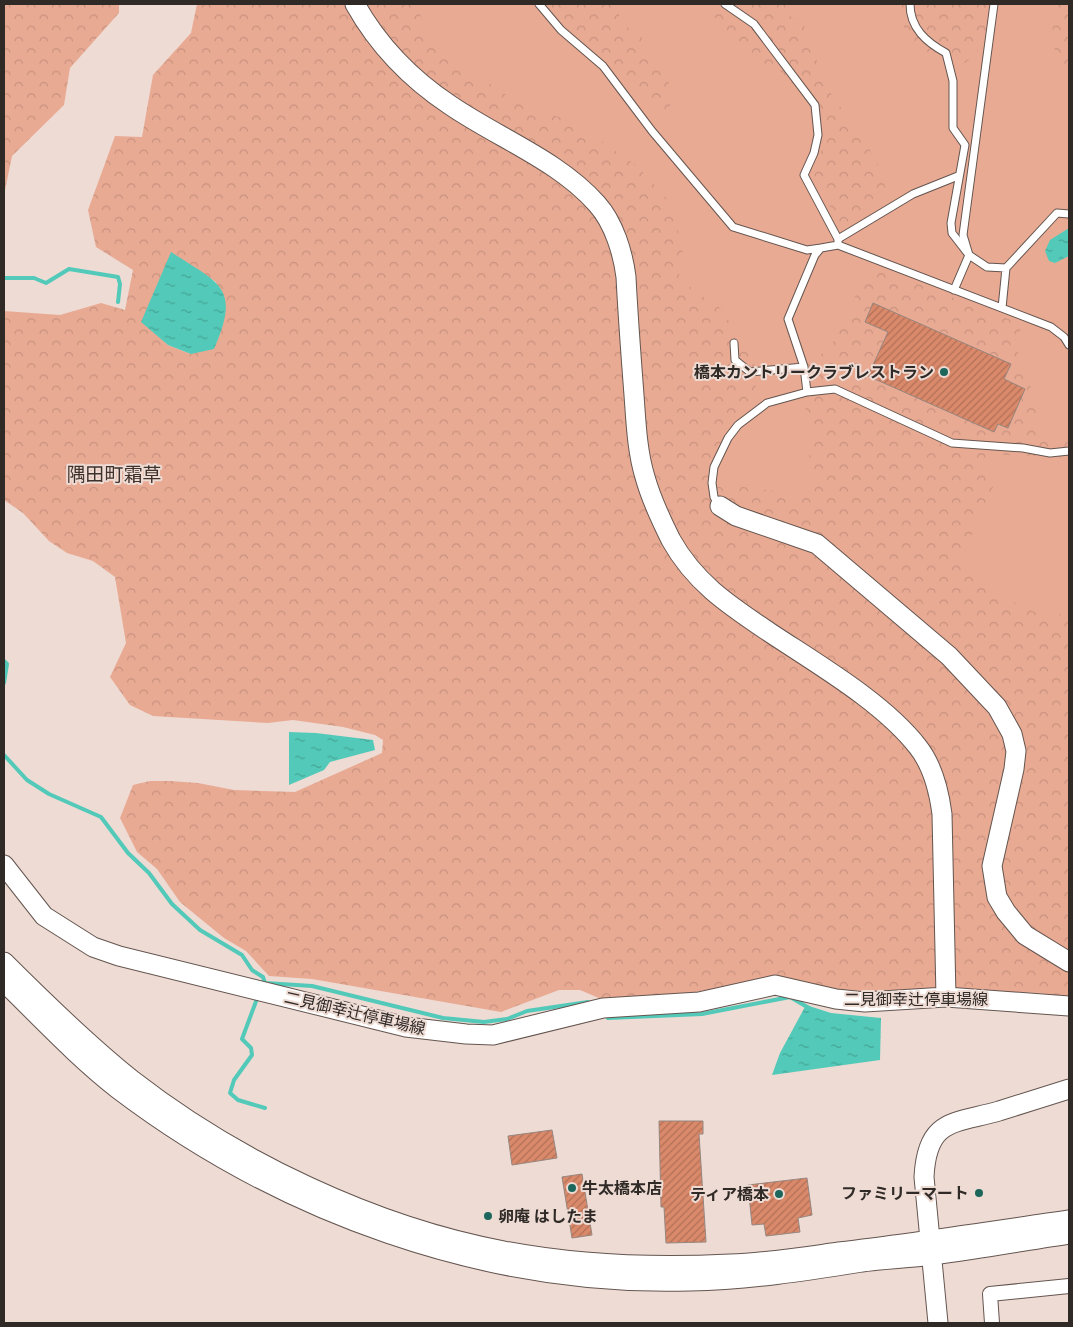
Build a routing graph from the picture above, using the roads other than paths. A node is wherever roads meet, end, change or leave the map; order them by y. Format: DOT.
graph roads {
  1 [pos="355,4"];
  2 [pos="539,4"];
  3 [pos="726,4"];
  4 [pos="910,4"];
  5 [pos="994,4"];
  6 [pos="958,176"];
  7 [pos="1069,214"];
  8 [pos="838,242"];
  9 [pos="821,248"];
  10 [pos="969,255"];
  11 [pos="1006,268"];
  12 [pos="954,290"];
  13 [pos="1002,308"];
  14 [pos="734,343"];
  15 [pos="1069,345"];
  16 [pos="804,367"];
  17 [pos="806,392"];
  18 [pos="1069,451"];
  19 [pos="720,506"];
  20 [pos="4,865"];
  21 [pos="4,962"];
  22 [pos="1069,962"];
  23 [pos="4,982"];
  24 [pos="946,997"];
  25 [pos="1069,1006"];
  26 [pos="1069,1089"];
  27 [pos="1069,1220"];
  28 [pos="1069,1234"];
  29 [pos="932,1248"];
  30 [pos="1069,1286"];
  31 [pos="938,1323"];
  32 [pos="992,1323"];
  1 -- 24 [label="street"];
  2 -- 9 [label="lane"];
  3 -- 8 [label="lane"];
  4 -- 6 [label="lane"];
  5 -- 10 [label="lane"];
  6 -- 8 [label="lane"];
  6 -- 10 [label="lane"];
  7 -- 11 [label="lane"];
  8 -- 9 [label="lane"];
  8 -- 12 [label="lane"];
  9 -- 16 [label="lane"];
  10 -- 11 [label="lane"];
  10 -- 12 [label="lane"];
  11 -- 13 [label="lane"];
  12 -- 13 [label="lane"];
  13 -- 15 [label="lane"];
  14 -- 16 [label="lane"];
  16 -- 17 [label="lane"];
  17 -- 18 [label="lane"];
  17 -- 19 [label="lane"];
  19 -- 22 [label="street"];
  20 -- 24 [label="street, 二見御幸辻停車場線"];
  21 -- 29 [label="street"];
  23 -- 29 [label="street"];
  24 -- 25 [label="street, 二見御幸辻停車場線"];
  26 -- 29 [label="street"];
  27 -- 29 [label="street"];
  28 -- 29 [label="street"];
  29 -- 31 [label="street"];
  30 -- 32 [label="street"];
}
